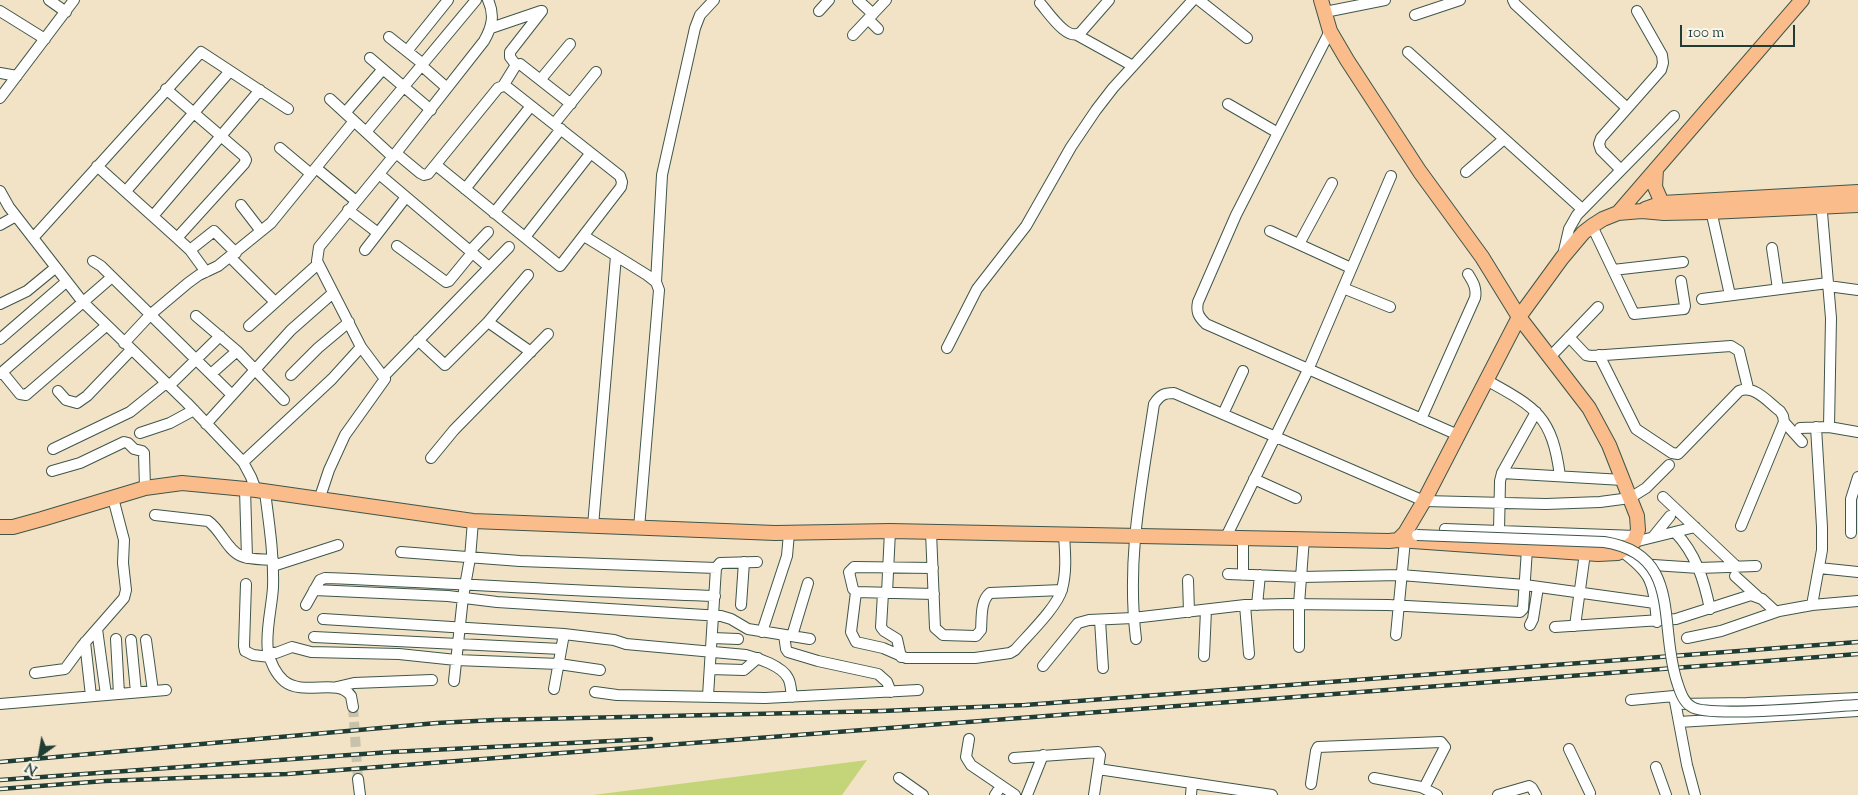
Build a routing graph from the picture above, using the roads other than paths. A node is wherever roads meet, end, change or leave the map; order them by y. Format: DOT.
graph roads {
  1 [pos="49,0"];
  2 [pos="74,0"];
  3 [pos="448,0"];
  4 [pos="476,0"];
  5 [pos="488,0"];
  6 [pos="714,0"];
  7 [pos="829,0"];
  8 [pos="858,0"];
  9 [pos="886,0"];
  10 [pos="1109,0"];
  11 [pos="1193,0"];
  12 [pos="1199,0"];
  13 [pos="1385,0"];
  14 [pos="1460,0"];
  15 [pos="1513,0"];
  16 [pos="1802,0"];
  17 [pos="1040,3"];
  18 [pos="1323,6"];
  19 [pos="1637,10"];
  20 [pos="0,11"];
  21 [pos="820,11"];
  22 [pos="66,12"];
  23 [pos="1415,15"];
  24 [pos="870,17"];
  25 [pos="491,28"];
  26 [pos="878,29"];
  27 [pos="1330,30"];
  28 [pos="853,35"];
  29 [pos="1077,35"];
  30 [pos="389,37"];
  31 [pos="1247,38"];
  32 [pos="45,39"];
  33 [pos="570,44"];
  34 [pos="407,52"];
  35 [pos="1408,52"];
  36 [pos="370,58"];
  37 [pos="422,65"];
  38 [pos="516,65"];
  39 [pos="1133,66"];
  40 [pos="383,68"];
  41 [pos="230,70"];
  42 [pos="596,72"];
  43 [pos="0,73"];
  44 [pos="17,76"];
  45 [pos="540,79"];
  46 [pos="405,86"];
  47 [pos="502,86"];
  48 [pos="447,88"];
  49 [pos="166,89"];
  50 [pos="260,90"];
  51 [pos="0,98"];
  52 [pos="330,100"];
  53 [pos="571,104"];
  54 [pos="1228,104"];
  55 [pos="531,106"];
  56 [pos="1627,108"];
  57 [pos="288,109"];
  58 [pos="431,110"];
  59 [pos="194,112"];
  60 [pos="345,113"];
  61 [pos="1674,116"];
  62 [pos="354,121"];
  63 [pos="558,127"];
  64 [pos="366,132"];
  65 [pos="1278,133"];
  66 [pos="221,136"];
  67 [pos="1504,139"];
  68 [pos="280,148"];
  69 [pos="590,154"];
  70 [pos="394,155"];
  71 [pos="436,165"];
  72 [pos="97,166"];
  73 [pos="1656,169"];
  74 [pos="1620,170"];
  75 [pos="314,171"];
  76 [pos="1466,172"];
  77 [pos="379,174"];
  78 [pos="1391,176"];
  79 [pos="1332,183"];
  80 [pos="465,189"];
  81 [pos="0,191"];
  82 [pos="126,191"];
  83 [pos="1858,192"];
  84 [pos="406,197"];
  85 [pos="356,201"];
  86 [pos="1821,201"];
  87 [pos="1662,203"];
  88 [pos="241,205"];
  89 [pos="1858,205"];
  90 [pos="1710,207"];
  91 [pos="1582,209"];
  92 [pos="348,210"];
  93 [pos="1642,211"];
  94 [pos="494,213"];
  95 [pos="1618,213"];
  96 [pos="16,216"];
  97 [pos="152,216"];
  98 [pos="0,225"];
  99 [pos="1592,226"];
  100 [pos="1270,231"];
  101 [pos="261,232"];
  102 [pos="488,232"];
  103 [pos="378,233"];
  104 [pos="524,237"];
  105 [pos="586,237"];
  106 [pos="33,238"];
  107 [pos="177,238"];
  108 [pos="1299,244"];
  109 [pos="397,246"];
  110 [pos="509,247"];
  111 [pos="1772,248"];
  112 [pos="190,250"];
  113 [pos="365,250"];
  114 [pos="471,252"];
  115 [pos="612,253"];
  116 [pos="233,255"];
  117 [pos="1562,258"];
  118 [pos="93,260"];
  119 [pos="1683,262"];
  120 [pos="318,264"];
  121 [pos="489,267"];
  122 [pos="55,268"];
  123 [pos="1352,268"];
  124 [pos="1613,270"];
  125 [pos="206,272"];
  126 [pos="1468,274"];
  127 [pos="528,275"];
  128 [pos="112,277"];
  129 [pos="1681,281"];
  130 [pos="66,282"];
  131 [pos="656,282"];
  132 [pos="1828,284"];
  133 [pos="1343,288"];
  134 [pos="1778,289"];
  135 [pos="1858,290"];
  136 [pos="333,293"];
  137 [pos="1730,295"];
  138 [pos="1702,299"];
  139 [pos="82,301"];
  140 [pos="275,302"];
  141 [pos="0,304"];
  142 [pos="1598,306"];
  143 [pos="1390,308"];
  144 [pos="150,316"];
  145 [pos="196,316"];
  146 [pos="1519,317"];
  147 [pos="348,322"];
  148 [pos="488,322"];
  149 [pos="106,326"];
  150 [pos="249,326"];
  151 [pos="548,334"];
  152 [pos="220,336"];
  153 [pos="1570,338"];
  154 [pos="0,339"];
  155 [pos="418,340"];
  156 [pos="128,346"];
  157 [pos="361,347"];
  158 [pos="947,348"];
  159 [pos="237,350"];
  160 [pos="531,352"];
  161 [pos="1599,355"];
  162 [pos="1550,357"];
  163 [pos="196,360"];
  164 [pos="255,368"];
  165 [pos="1308,370"];
  166 [pos="1243,371"];
  167 [pos="1,373"];
  168 [pos="211,374"];
  169 [pos="292,376"];
  170 [pos="384,376"];
  171 [pos="1486,380"];
  172 [pos="168,385"];
  173 [pos="1748,388"];
  174 [pos="58,391"];
  175 [pos="232,394"];
  176 [pos="284,400"];
  177 [pos="194,410"];
  178 [pos="1536,412"];
  179 [pos="1223,414"];
  180 [pos="1421,419"];
  181 [pos="1784,422"];
  182 [pos="206,424"];
  183 [pos="1816,427"];
  184 [pos="1829,427"];
  185 [pos="1800,428"];
  186 [pos="1858,431"];
  187 [pos="140,433"];
  188 [pos="1458,435"];
  189 [pos="1275,437"];
  190 [pos="1802,442"];
  191 [pos="53,449"];
  192 [pos="431,458"];
  193 [pos="243,462"];
  194 [pos="1669,465"];
  195 [pos="52,471"];
  196 [pos="1502,473"];
  197 [pos="1560,476"];
  198 [pos="1858,477"];
  199 [pos="1254,479"];
  200 [pos="1623,480"];
  201 [pos="145,488"];
  202 [pos="255,490"];
  203 [pos="1663,497"];
  204 [pos="1296,498"];
  205 [pos="1630,498"];
  206 [pos="106,500"];
  207 [pos="319,500"];
  208 [pos="1424,501"];
  209 [pos="1500,503"];
  210 [pos="155,515"];
  211 [pos="1670,516"];
  212 [pos="472,521"];
  213 [pos="593,526"];
  214 [pos="1741,526"];
  215 [pos="0,527"];
  216 [pos="1695,527"];
  217 [pos="639,528"];
  218 [pos="1445,529"];
  219 [pos="890,531"];
  220 [pos="1499,531"];
  221 [pos="931,532"];
  222 [pos="1675,532"];
  223 [pos="789,533"];
  224 [pos="1852,533"];
  225 [pos="1064,534"];
  226 [pos="1134,535"];
  227 [pos="1226,537"];
  228 [pos="1243,537"];
  229 [pos="1406,537"];
  230 [pos="1653,537"];
  231 [pos="1304,538"];
  232 [pos="1635,539"];
  233 [pos="338,545"];
  234 [pos="1527,549"];
  235 [pos="1621,551"];
  236 [pos="400,552"];
  237 [pos="1585,553"];
  238 [pos="247,558"];
  239 [pos="470,558"];
  240 [pos="744,562"];
  241 [pos="757,562"];
  242 [pos="273,563"];
  243 [pos="1638,564"];
  244 [pos="1756,566"];
  245 [pos="716,568"];
  246 [pos="888,568"];
  247 [pos="933,568"];
  248 [pos="1699,568"];
  249 [pos="1818,568"];
  250 [pos="1736,572"];
  251 [pos="1858,572"];
  252 [pos="1228,574"];
  253 [pos="1243,575"];
  254 [pos="1260,575"];
  255 [pos="1401,575"];
  256 [pos="1301,577"];
  257 [pos="1188,580"];
  258 [pos="466,583"];
  259 [pos="808,583"];
  260 [pos="246,584"];
  261 [pos="1525,586"];
  262 [pos="1538,587"];
  263 [pos="314,590"];
  264 [pos="1062,590"];
  265 [pos="856,592"];
  266 [pos="885,593"];
  267 [pos="1580,593"];
  268 [pos="934,594"];
  269 [pos="715,596"];
  270 [pos="1757,596"];
  271 [pos="462,597"];
  272 [pos="1858,600"];
  273 [pos="1655,603"];
  274 [pos="742,604"];
  275 [pos="1299,604"];
  276 [pos="306,605"];
  277 [pos="1246,605"];
  278 [pos="1257,605"];
  279 [pos="1398,605"];
  280 [pos="1812,605"];
  281 [pos="1710,609"];
  282 [pos="1206,610"];
  283 [pos="1189,612"];
  284 [pos="1776,612"];
  285 [pos="714,615"];
  286 [pos="1133,618"];
  287 [pos="322,619"];
  288 [pos="1100,620"];
  289 [pos="1657,622"];
  290 [pos="1530,625"];
  291 [pos="1576,626"];
  292 [pos="459,628"];
  293 [pos="1555,628"];
  294 [pos="97,629"];
  295 [pos="762,632"];
  296 [pos="564,634"];
  297 [pos="1396,635"];
  298 [pos="788,636"];
  299 [pos="314,637"];
  300 [pos="712,638"];
  301 [pos="1687,638"];
  302 [pos="116,639"];
  303 [pos="738,639"];
  304 [pos="810,639"];
  305 [pos="1136,639"];
  306 [pos="132,640"];
  307 [pos="146,640"];
  308 [pos="85,642"];
  309 [pos="458,645"];
  310 [pos="1299,647"];
  311 [pos="561,650"];
  312 [pos="711,652"];
  313 [pos="1249,654"];
  314 [pos="1204,656"];
  315 [pos="270,657"];
  316 [pos="901,657"];
  317 [pos="758,658"];
  318 [pos="456,660"];
  319 [pos="559,664"];
  320 [pos="1043,666"];
  321 [pos="1104,668"];
  322 [pos="710,669"];
  323 [pos="600,670"];
  324 [pos="34,673"];
  325 [pos="432,680"];
  326 [pos="454,681"];
  327 [pos="337,687"];
  328 [pos="554,689"];
  329 [pos="166,690"];
  330 [pos="918,690"];
  331 [pos="154,691"];
  332 [pos="136,692"];
  333 [pos="595,692"];
  334 [pos="891,692"];
  335 [pos="119,694"];
  336 [pos="106,695"];
  337 [pos="91,696"];
  338 [pos="708,696"];
  339 [pos="792,697"];
  340 [pos="1858,698"];
  341 [pos="1631,700"];
  342 [pos="0,704"];
  343 [pos="1676,704"];
  344 [pos="1858,705"];
  345 [pos="353,707"];
  346 [pos="1858,711"];
  347 [pos="1679,722"];
  348 [pos="969,739"];
  349 [pos="1569,749"];
  350 [pos="1043,755"];
  351 [pos="1014,758"];
  352 [pos="1656,767"];
  353 [pos="1098,769"];
  354 [pos="899,778"];
  355 [pos="1374,778"];
  356 [pos="358,779"];
  357 [pos="1192,783"];
  358 [pos="1311,784"];
  359 [pos="1002,786"];
  360 [pos="1424,788"];
  361 [pos="909,791"];
  362 [pos="1590,793"];
  363 [pos="360,795"];
  364 [pos="923,795"];
  365 [pos="995,795"];
  366 [pos="1015,795"];
  367 [pos="1027,795"];
  368 [pos="1094,795"];
  369 [pos="1191,795"];
  370 [pos="1272,795"];
  371 [pos="1437,795"];
  372 [pos="1498,795"];
  373 [pos="1536,795"];
  374 [pos="1666,795"];
  375 [pos="1695,795"];
  1 -- 22 [label="street"];
  2 -- 22 [label="street"];
  3 -- 34 [label="street"];
  4 -- 37 [label="street"];
  5 -- 25 [label="street"];
  6 -- 131 [label="street"];
  7 -- 21 [label="street"];
  8 -- 24 [label="street"];
  9 -- 24 [label="street"];
  10 -- 29 [label="street"];
  11 -- 39 [label="street"];
  12 -- 31 [label="street"];
  13 -- 18 [label="street"];
  14 -- 23 [label="street"];
  15 -- 56 [label="street"];
  16 -- 73 [label="main road"];
  17 -- 29 [label="street"];
  18 -- 27 [label="main road"];
  19 -- 56 [label="street"];
  20 -- 32 [label="street"];
  22 -- 32 [label="street"];
  24 -- 26 [label="street"];
  24 -- 28 [label="street"];
  25 -- 38 [label="street"];
  25 -- 48 [label="street"];
  27 -- 65 [label="street"];
  27 -- 146 [label="main road"];
  29 -- 39 [label="street"];
  30 -- 34 [label="street"];
  32 -- 44 [label="street"];
  33 -- 45 [label="street"];
  34 -- 37 [label="street"];
  35 -- 67 [label="street"];
  36 -- 40 [label="street"];
  37 -- 46 [label="street"];
  37 -- 48 [label="street"];
  38 -- 45 [label="street"];
  38 -- 47 [label="street"];
  39 -- 158 [label="street"];
  40 -- 46 [label="street"];
  40 -- 60 [label="street"];
  41 -- 49 [label="street"];
  41 -- 50 [label="street"];
  41 -- 59 [label="street"];
  42 -- 53 [label="street"];
  43 -- 44 [label="street"];
  44 -- 51 [label="street"];
  45 -- 53 [label="street"];
  46 -- 58 [label="street"];
  46 -- 64 [label="street"];
  47 -- 55 [label="street"];
  47 -- 71 [label="street"];
  48 -- 58 [label="street"];
  49 -- 59 [label="street"];
  49 -- 72 [label="street"];
  50 -- 57 [label="street"];
  50 -- 66 [label="street"];
  52 -- 60 [label="street"];
  53 -- 63 [label="street"];
  54 -- 65 [label="street"];
  55 -- 63 [label="street"];
  55 -- 80 [label="street"];
  56 -- 74 [label="street"];
  58 -- 70 [label="street"];
  59 -- 66 [label="street"];
  59 -- 82 [label="street"];
  60 -- 62 [label="street"];
  61 -- 74 [label="street"];
  62 -- 64 [label="street"];
  62 -- 75 [label="street"];
  63 -- 69 [label="street"];
  63 -- 94 [label="street"];
  64 -- 70 [label="street"];
  65 -- 165 [label="street"];
  66 -- 97 [label="street"];
  66 -- 107 [label="street"];
  67 -- 76 [label="street"];
  67 -- 91 [label="street"];
  68 -- 75 [label="street"];
  69 -- 104 [label="street"];
  69 -- 105 [label="street"];
  70 -- 71 [label="street"];
  70 -- 77 [label="street"];
  71 -- 80 [label="street"];
  72 -- 82 [label="street"];
  72 -- 106 [label="street"];
  73 -- 87 [label="main road"];
  73 -- 95 [label="main road"];
  74 -- 91 [label="street"];
  75 -- 85 [label="street"];
  75 -- 101 [label="street"];
  77 -- 84 [label="street"];
  77 -- 85 [label="street"];
  78 -- 123 [label="street"];
  79 -- 108 [label="street"];
  80 -- 94 [label="street"];
  81 -- 96 [label="street"];
  82 -- 97 [label="street"];
  83 -- 86 [label="main road"];
  84 -- 103 [label="street"];
  84 -- 114 [label="street"];
  85 -- 92 [label="street"];
  86 -- 89 [label="main road"];
  86 -- 90 [label="main road"];
  86 -- 132 [label="street"];
  87 -- 90 [label="main road"];
  87 -- 93 [label="main road"];
  88 -- 101 [label="street"];
  90 -- 93 [label="main road"];
  90 -- 137 [label="street"];
  91 -- 117 [label="street"];
  92 -- 103 [label="street"];
  92 -- 120 [label="street"];
  93 -- 95 [label="main road"];
  94 -- 104 [label="street"];
  95 -- 99 [label="main road"];
  96 -- 98 [label="street"];
  96 -- 106 [label="street"];
  97 -- 107 [label="street"];
  99 -- 117 [label="main road"];
  99 -- 124 [label="street"];
  100 -- 108 [label="street"];
  101 -- 116 [label="street"];
  102 -- 114 [label="street"];
  103 -- 113 [label="street"];
  104 -- 105 [label="street"];
  105 -- 115 [label="street"];
  106 -- 122 [label="street"];
  107 -- 112 [label="street"];
  108 -- 123 [label="street"];
  109 -- 114 [label="street"];
  110 -- 121 [label="street"];
  111 -- 134 [label="street"];
  112 -- 116 [label="street"];
  112 -- 125 [label="street"];
  114 -- 121 [label="street"];
  115 -- 131 [label="street"];
  115 -- 213 [label="street"];
  116 -- 125 [label="street"];
  116 -- 140 [label="street"];
  117 -- 146 [label="main road"];
  118 -- 128 [label="street"];
  119 -- 124 [label="street"];
  120 -- 136 [label="street"];
  120 -- 140 [label="street"];
  121 -- 155 [label="street"];
  122 -- 130 [label="street"];
  122 -- 141 [label="street"];
  123 -- 133 [label="street"];
  124 -- 129 [label="street"];
  125 -- 144 [label="street"];
  126 -- 180 [label="street"];
  127 -- 148 [label="street"];
  128 -- 139 [label="street"];
  128 -- 144 [label="street"];
  130 -- 139 [label="street"];
  130 -- 154 [label="street"];
  131 -- 217 [label="street"];
  132 -- 134 [label="street"];
  132 -- 135 [label="street"];
  132 -- 184 [label="street"];
  133 -- 143 [label="street"];
  133 -- 165 [label="street"];
  134 -- 137 [label="street"];
  136 -- 147 [label="street"];
  136 -- 164 [label="street"];
  137 -- 138 [label="street"];
  139 -- 149 [label="street"];
  139 -- 167 [label="street"];
  140 -- 150 [label="street"];
  142 -- 153 [label="street"];
  144 -- 156 [label="street"];
  144 -- 163 [label="street"];
  145 -- 152 [label="street"];
  146 -- 162 [label="main road"];
  146 -- 171 [label="main road"];
  147 -- 157 [label="street"];
  147 -- 169 [label="street"];
  148 -- 155 [label="street"];
  148 -- 160 [label="street"];
  149 -- 156 [label="street"];
  149 -- 167 [label="street"];
  151 -- 160 [label="street"];
  152 -- 159 [label="street"];
  152 -- 163 [label="street"];
  153 -- 161 [label="street"];
  153 -- 162 [label="street"];
  155 -- 170 [label="street"];
  156 -- 172 [label="street"];
  156 -- 174 [label="street"];
  157 -- 170 [label="street"];
  157 -- 193 [label="street"];
  159 -- 164 [label="street"];
  159 -- 168 [label="street"];
  160 -- 192 [label="street"];
  161 -- 173 [label="street"];
  161 -- 173 [label="street"];
  162 -- 200 [label="main road"];
  163 -- 168 [label="street"];
  163 -- 172 [label="street"];
  164 -- 175 [label="street"];
  164 -- 176 [label="street"];
  165 -- 180 [label="street"];
  165 -- 189 [label="street"];
  166 -- 179 [label="street"];
  168 -- 175 [label="street"];
  170 -- 207 [label="street"];
  171 -- 178 [label="street"];
  171 -- 188 [label="main road"];
  172 -- 177 [label="street"];
  172 -- 191 [label="street"];
  173 -- 181 [label="street"];
  175 -- 182 [label="street"];
  177 -- 182 [label="street"];
  177 -- 187 [label="street"];
  178 -- 196 [label="street"];
  178 -- 197 [label="street"];
  179 -- 189 [label="street"];
  179 -- 226 [label="street"];
  180 -- 188 [label="street"];
  181 -- 190 [label="street"];
  181 -- 214 [label="street"];
  182 -- 193 [label="street"];
  183 -- 184 [label="street"];
  183 -- 185 [label="street"];
  183 -- 249 [label="street"];
  184 -- 186 [label="street"];
  188 -- 208 [label="main road"];
  189 -- 199 [label="street"];
  189 -- 208 [label="street"];
  193 -- 202 [label="street"];
  194 -- 205 [label="street"];
  195 -- 201 [label="street"];
  196 -- 197 [label="street"];
  196 -- 209 [label="street"];
  197 -- 200 [label="street"];
  198 -- 224 [label="street"];
  199 -- 204 [label="street"];
  199 -- 227 [label="street"];
  200 -- 205 [label="main road"];
  201 -- 202 [label="main road"];
  201 -- 206 [label="main road"];
  202 -- 207 [label="main road"];
  202 -- 238 [label="street"];
  202 -- 242 [label="street"];
  203 -- 216 [label="street"];
  205 -- 209 [label="street"];
  205 -- 232 [label="main road"];
  206 -- 215 [label="main road"];
  206 -- 294 [label="street"];
  207 -- 212 [label="main road"];
  208 -- 209 [label="street"];
  208 -- 229 [label="main road"];
  209 -- 220 [label="street"];
  210 -- 238 [label="street"];
  211 -- 230 [label="street"];
  212 -- 213 [label="main road"];
  212 -- 239 [label="street"];
  213 -- 217 [label="main road"];
  216 -- 222 [label="street"];
  216 -- 250 [label="street"];
  217 -- 223 [label="main road"];
  218 -- 220 [label="street"];
  219 -- 221 [label="main road"];
  219 -- 223 [label="main road"];
  219 -- 246 [label="street"];
  220 -- 232 [label="street"];
  221 -- 225 [label="main road"];
  221 -- 247 [label="street"];
  222 -- 230 [label="street"];
  222 -- 248 [label="street"];
  223 -- 295 [label="street"];
  225 -- 226 [label="main road"];
  225 -- 264 [label="street"];
  226 -- 227 [label="main road"];
  226 -- 286 [label="street"];
  227 -- 228 [label="main road"];
  228 -- 231 [label="main road"];
  228 -- 253 [label="street"];
  229 -- 231 [label="main road"];
  229 -- 234 [label="main road"];
  229 -- 255 [label="street"];
  229 -- 344 [label="street, bridge"];
  230 -- 232 [label="street"];
  231 -- 256 [label="street"];
  232 -- 235 [label="main road"];
  233 -- 242 [label="street"];
  234 -- 237 [label="main road"];
  234 -- 261 [label="street"];
  235 -- 237 [label="main road"];
  235 -- 243 [label="street"];
  236 -- 239 [label="street"];
  237 -- 267 [label="street"];
  238 -- 242 [label="street"];
  239 -- 245 [label="street"];
  239 -- 258 [label="street"];
  240 -- 241 [label="street"];
  240 -- 245 [label="street"];
  240 -- 274 [label="street"];
  242 -- 315 [label="street"];
  243 -- 248 [label="street"];
  243 -- 273 [label="street"];
  244 -- 250 [label="street"];
  245 -- 269 [label="street"];
  246 -- 247 [label="street"];
  246 -- 265 [label="street"];
  246 -- 266 [label="street"];
  247 -- 268 [label="street"];
  248 -- 250 [label="street"];
  248 -- 281 [label="street"];
  249 -- 251 [label="street"];
  249 -- 280 [label="street"];
  250 -- 270 [label="street"];
  252 -- 253 [label="street"];
  253 -- 254 [label="street"];
  254 -- 256 [label="street"];
  254 -- 278 [label="street"];
  255 -- 256 [label="street"];
  255 -- 261 [label="street"];
  255 -- 279 [label="street"];
  256 -- 275 [label="street"];
  257 -- 283 [label="street"];
  258 -- 263 [label="street"];
  258 -- 269 [label="street"];
  258 -- 271 [label="street"];
  259 -- 298 [label="street"];
  260 -- 315 [label="street"];
  261 -- 262 [label="street"];
  261 -- 279 [label="street"];
  262 -- 267 [label="street"];
  262 -- 290 [label="street"];
  263 -- 271 [label="street"];
  263 -- 276 [label="street"];
  264 -- 268 [label="street"];
  264 -- 316 [label="street"];
  265 -- 266 [label="street"];
  265 -- 316 [label="street"];
  266 -- 268 [label="street"];
  266 -- 316 [label="street"];
  267 -- 273 [label="street"];
  267 -- 291 [label="street"];
  269 -- 285 [label="street"];
  270 -- 281 [label="street"];
  270 -- 284 [label="street"];
  271 -- 285 [label="street"];
  271 -- 292 [label="street"];
  272 -- 280 [label="street"];
  273 -- 289 [label="street"];
  275 -- 278 [label="street"];
  275 -- 279 [label="street"];
  275 -- 310 [label="street"];
  277 -- 278 [label="street"];
  277 -- 282 [label="street"];
  277 -- 313 [label="street"];
  279 -- 297 [label="street"];
  280 -- 284 [label="street"];
  281 -- 289 [label="street"];
  282 -- 283 [label="street"];
  282 -- 314 [label="street"];
  283 -- 286 [label="street"];
  284 -- 301 [label="street"];
  285 -- 295 [label="street"];
  285 -- 300 [label="street"];
  286 -- 288 [label="street"];
  286 -- 305 [label="street"];
  287 -- 292 [label="street"];
  288 -- 320 [label="street"];
  288 -- 321 [label="street"];
  289 -- 291 [label="street"];
  291 -- 293 [label="street"];
  292 -- 296 [label="street"];
  292 -- 309 [label="street"];
  294 -- 308 [label="street"];
  294 -- 336 [label="street"];
  295 -- 298 [label="street"];
  296 -- 311 [label="street"];
  296 -- 312 [label="street"];
  298 -- 304 [label="street"];
  298 -- 334 [label="street"];
  299 -- 309 [label="street"];
  300 -- 303 [label="street"];
  300 -- 312 [label="street"];
  302 -- 335 [label="street"];
  306 -- 332 [label="street"];
  307 -- 331 [label="street"];
  308 -- 324 [label="street"];
  308 -- 337 [label="street"];
  309 -- 311 [label="street"];
  309 -- 318 [label="street"];
  311 -- 319 [label="street"];
  312 -- 317 [label="street"];
  312 -- 322 [label="street"];
  315 -- 318 [label="street"];
  315 -- 327 [label="street"];
  317 -- 322 [label="street"];
  317 -- 339 [label="street"];
  318 -- 319 [label="street"];
  318 -- 326 [label="street"];
  319 -- 323 [label="street"];
  319 -- 328 [label="street"];
  322 -- 338 [label="street"];
  325 -- 327 [label="street"];
  327 -- 345 [label="street"];
  329 -- 331 [label="street"];
  330 -- 334 [label="street"];
  331 -- 332 [label="street"];
  332 -- 335 [label="street"];
  333 -- 338 [label="street"];
  334 -- 339 [label="street"];
  335 -- 336 [label="street"];
  336 -- 337 [label="street"];
  337 -- 342 [label="street"];
  338 -- 339 [label="street"];
  340 -- 343 [label="street"];
  341 -- 343 [label="street"];
  343 -- 347 [label="street"];
  346 -- 347 [label="street"];
  347 -- 375 [label="street"];
  348 -- 359 [label="street"];
  349 -- 362 [label="street"];
  350 -- 351 [label="street"];
  350 -- 353 [label="street"];
  350 -- 367 [label="street"];
  352 -- 374 [label="street"];
  353 -- 357 [label="street"];
  353 -- 368 [label="street"];
  354 -- 361 [label="street"];
  355 -- 360 [label="street"];
  356 -- 363 [label="street"];
  357 -- 369 [label="street"];
  357 -- 370 [label="street"];
  358 -- 360 [label="street"];
  359 -- 365 [label="street"];
  359 -- 366 [label="street"];
  360 -- 371 [label="street"];
  361 -- 364 [label="street"];
  372 -- 373 [label="street"];
}
